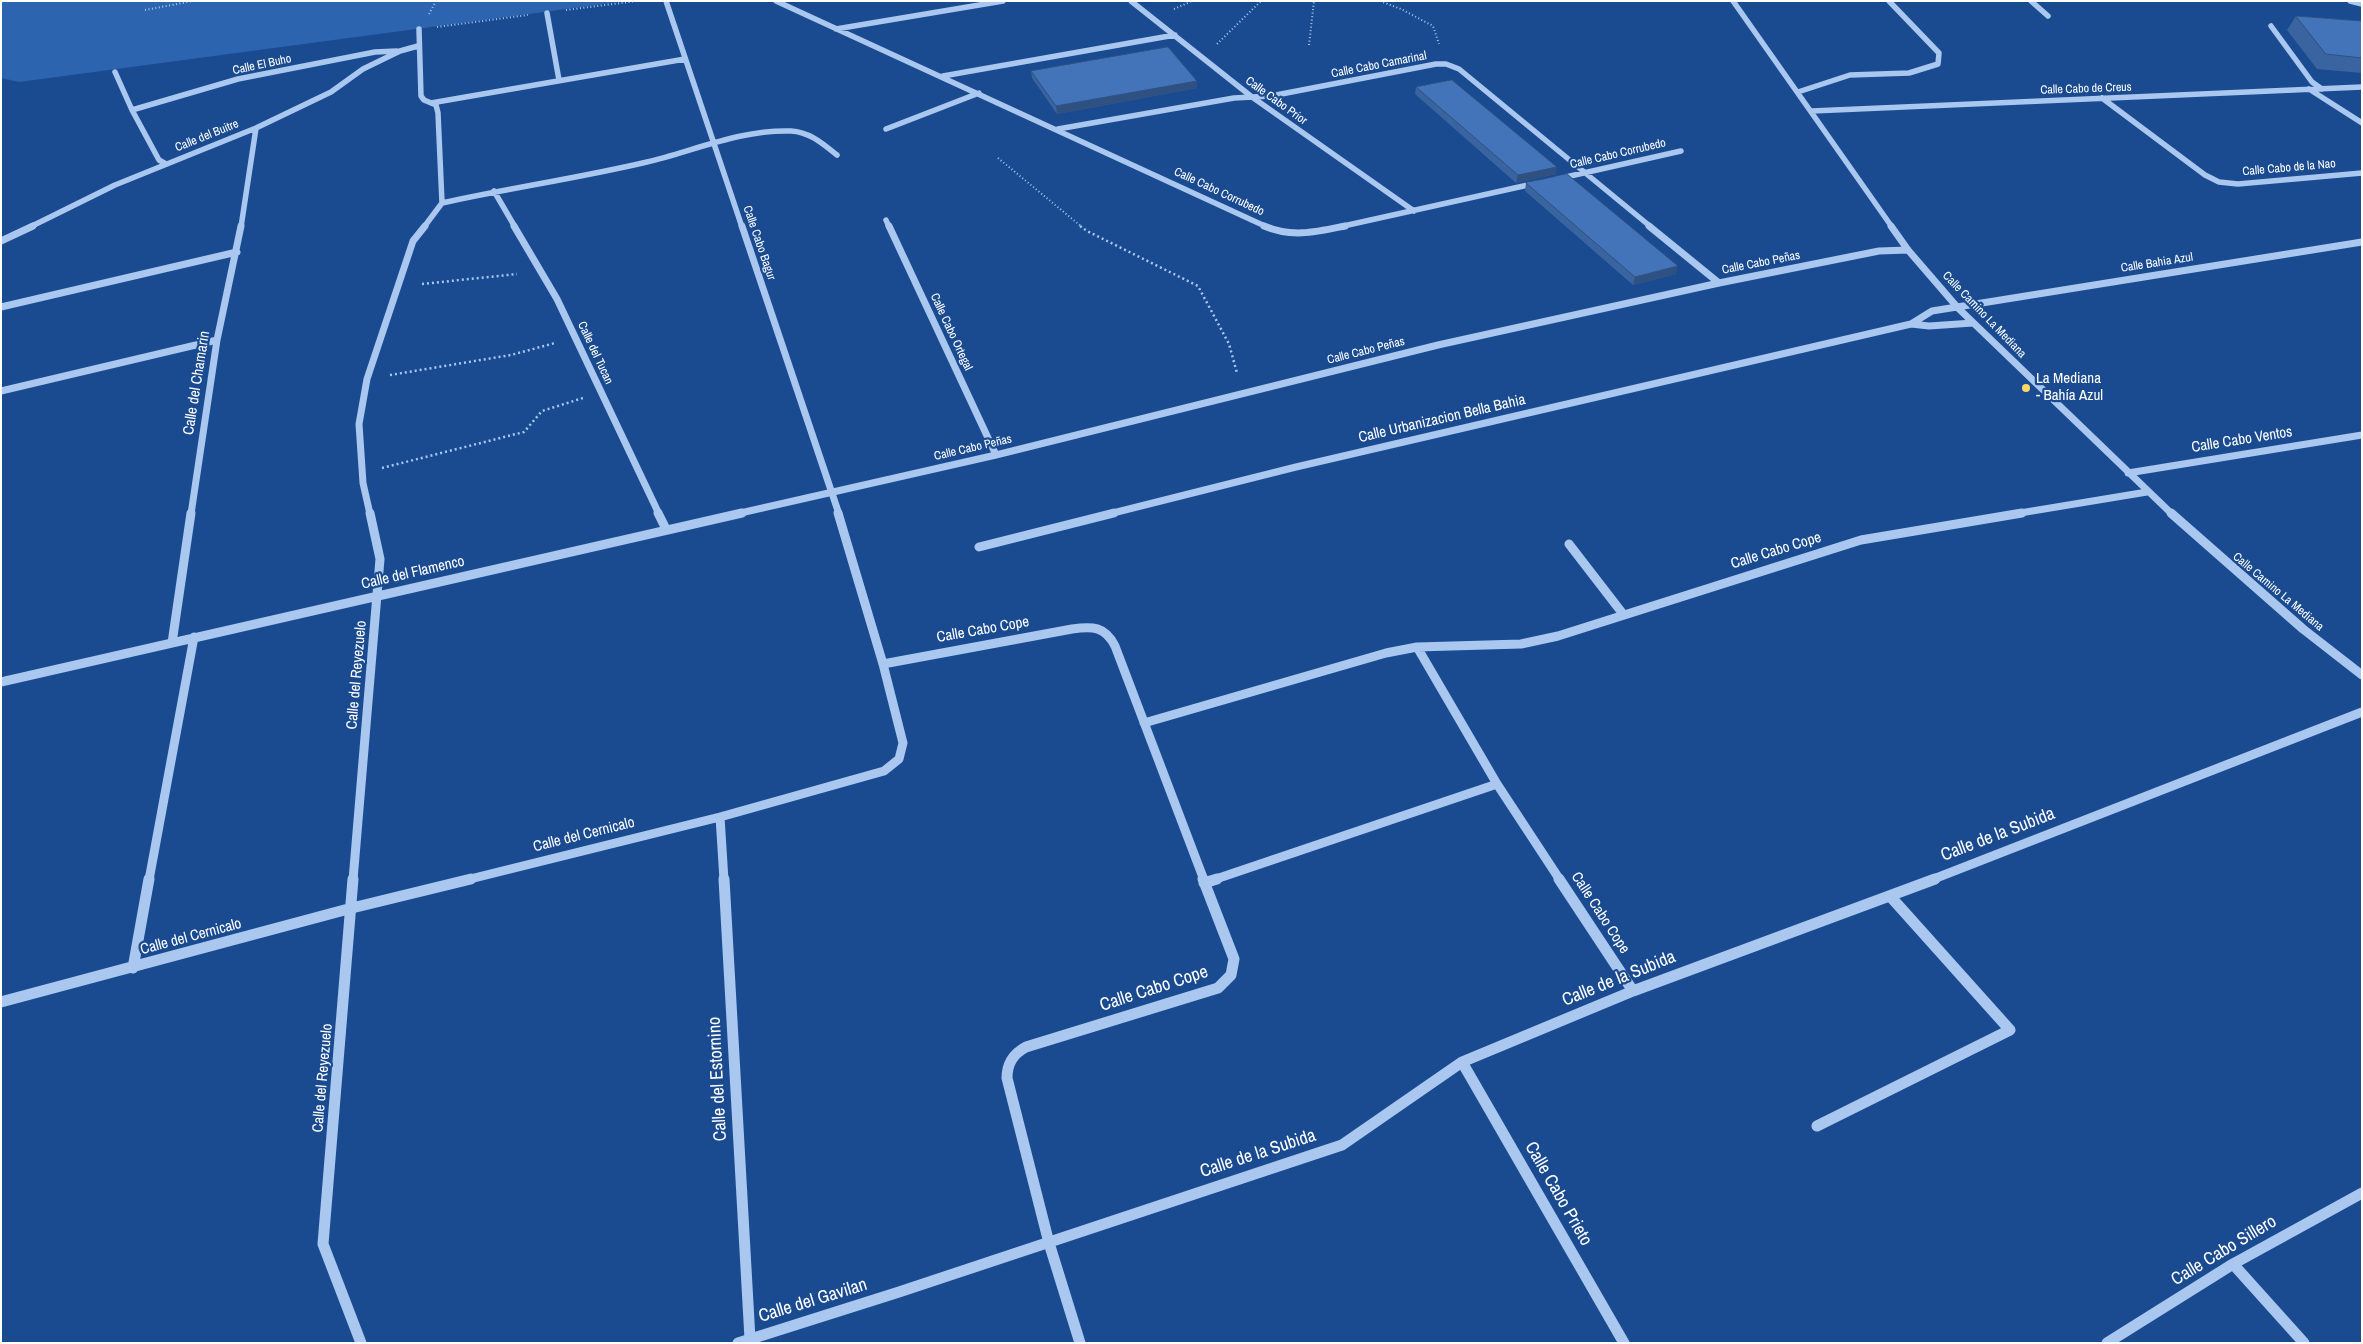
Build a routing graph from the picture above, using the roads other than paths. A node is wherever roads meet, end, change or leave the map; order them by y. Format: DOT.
graph roads {
  1 [pos="666,1"];
  2 [pos="776,1"];
  3 [pos="1003,1"];
  4 [pos="1131,1"];
  5 [pos="1733,1"];
  6 [pos="1888,1"];
  7 [pos="2031,1"];
  8 [pos="2350,1"];
  9 [pos="2362,4"];
  10 [pos="547,13"];
  11 [pos="2048,16"];
  12 [pos="2271,26"];
  13 [pos="836,29"];
  14 [pos="419,30"];
  15 [pos="1175,35"];
  16 [pos="418,46"];
  17 [pos="400,51"];
  18 [pos="685,58"];
  19 [pos="115,72"];
  20 [pos="943,76"];
  21 [pos="560,80"];
  22 [pos="2362,87"];
  23 [pos="2309,89"];
  24 [pos="2322,89"];
  25 [pos="1798,92"];
  26 [pos="979,93"];
  27 [pos="1252,98"];
  28 [pos="2102,98"];
  29 [pos="430,103"];
  30 [pos="132,110"];
  31 [pos="1812,111"];
  32 [pos="2362,122"];
  33 [pos="256,128"];
  34 [pos="1058,129"];
  35 [pos="886,130"];
  36 [pos="714,144"];
  37 [pos="1681,151"];
  38 [pos="837,155"];
  39 [pos="166,164"];
  40 [pos="1584,173"];
  41 [pos="2362,173"];
  42 [pos="494,191"];
  43 [pos="442,203"];
  44 [pos="1414,211"];
  45 [pos="886,220"];
  46 [pos="1,241"];
  47 [pos="2362,242"];
  48 [pos="1908,250"];
  49 [pos="237,252"];
  50 [pos="1719,283"];
  51 [pos="1957,306"];
  52 [pos="1,307"];
  53 [pos="1973,323"];
  54 [pos="1911,324"];
  55 [pos="217,340"];
  56 [pos="1,392"];
  57 [pos="2362,435"];
  58 [pos="996,455"];
  59 [pos="2128,473"];
  60 [pos="832,491"];
  61 [pos="2147,492"];
  62 [pos="666,529"];
  63 [pos="1569,544"];
  64 [pos="979,547"];
  65 [pos="377,596"];
  66 [pos="1623,614"];
  67 [pos="194,637"];
  68 [pos="172,643"];
  69 [pos="1417,647"];
  70 [pos="883,664"];
  71 [pos="2362,675"];
  72 [pos="1,682"];
  73 [pos="2362,712"];
  74 [pos="1144,723"];
  75 [pos="1497,784"];
  76 [pos="720,817"];
  77 [pos="1204,883"];
  78 [pos="1890,896"];
  79 [pos="352,908"];
  80 [pos="133,968"];
  81 [pos="1633,991"];
  82 [pos="1,1002"];
  83 [pos="1462,1062"];
  84 [pos="1817,1126"];
  85 [pos="2362,1193"];
  86 [pos="1049,1243"];
  87 [pos="2233,1264"];
  88 [pos="899,1292"];
  89 [pos="744,1341"];
  90 [pos="361,1343"];
  91 [pos="1080,1343"];
  92 [pos="1624,1343"];
  93 [pos="2107,1343"];
  94 [pos="2304,1343"];
  1 -- 18 [label="street, Calle Cabo Bagur"];
  2 -- 13 [label="street, Calle Cabo Corrubedo"];
  3 -- 13 [label="street"];
  4 -- 15 [label="street, Calle Cabo Prior"];
  5 -- 25 [label="street, Calle Camino La Mediana"];
  6 -- 25 [label="street"];
  7 -- 11 [label="street"];
  8 -- 9 [label="street"];
  10 -- 21 [label="street"];
  12 -- 24 [label="street"];
  13 -- 20 [label="street, Calle Cabo Corrubedo"];
  14 -- 16 [label="street"];
  15 -- 20 [label="street"];
  15 -- 27 [label="street, Calle Cabo Prior"];
  16 -- 17 [label="street, Calle del Buitre"];
  16 -- 29 [label="street"];
  17 -- 30 [label="street, Calle El Buho"];
  17 -- 33 [label="street, Calle del Buitre"];
  18 -- 21 [label="street"];
  18 -- 36 [label="street, Calle Cabo Bagur"];
  19 -- 30 [label="street"];
  20 -- 26 [label="street, Calle Cabo Corrubedo"];
  21 -- 29 [label="street"];
  22 -- 24 [label="street, Calle Cabo de Creus"];
  23 -- 24 [label="street, Calle Cabo de Creus"];
  23 -- 28 [label="street, Calle Cabo de Creus"];
  23 -- 32 [label="street"];
  25 -- 31 [label="street, Calle Camino La Mediana"];
  26 -- 34 [label="street, Calle Cabo Corrubedo"];
  26 -- 35 [label="street"];
  27 -- 34 [label="street, Calle Cabo Camarinal"];
  27 -- 40 [label="street, Calle Cabo Camarinal"];
  27 -- 44 [label="street, Calle Cabo Prior"];
  28 -- 31 [label="street, Calle Cabo de Creus"];
  28 -- 41 [label="street, Calle Cabo de la Nao"];
  29 -- 43 [label="street"];
  30 -- 39 [label="street"];
  31 -- 48 [label="street, Calle Camino La Mediana"];
  33 -- 39 [label="street, Calle del Buitre"];
  33 -- 49 [label="street, Calle del Chamarin"];
  34 -- 44 [label="street, Calle Cabo Corrubedo"];
  36 -- 38 [label="street"];
  36 -- 42 [label="street"];
  36 -- 60 [label="street, Calle Cabo Bagur"];
  37 -- 40 [label="street, Calle Cabo Corrubedo"];
  39 -- 46 [label="street, Calle del Buitre"];
  40 -- 44 [label="street, Calle Cabo Corrubedo"];
  40 -- 50 [label="street, Calle Cabo Camarinal"];
  42 -- 43 [label="street"];
  42 -- 62 [label="street, Calle del Tucan"];
  43 -- 65 [label="street, Calle del Reyezuelo"];
  45 -- 58 [label="street, Calle Cabo Ortegal"];
  47 -- 51 [label="street, Calle Bahia Azul"];
  48 -- 50 [label="street, Calle Cabo Peñas"];
  48 -- 51 [label="street, Calle Camino La Mediana"];
  49 -- 52 [label="street"];
  49 -- 55 [label="street, Calle del Chamarin"];
  50 -- 58 [label="street, Calle Cabo Peñas"];
  51 -- 53 [label="street, Calle Camino La Mediana"];
  51 -- 54 [label="street, Calle Urbanizacion Bella Bahia"];
  53 -- 54 [label="street, Calle Urbanizacion Bella Bahia"];
  53 -- 59 [label="street, Calle Camino La Mediana"];
  54 -- 64 [label="street, Calle Urbanizacion Bella Bahia"];
  55 -- 56 [label="street"];
  55 -- 68 [label="street, Calle del Chamarin"];
  57 -- 59 [label="street, Calle Cabo Ventos"];
  58 -- 60 [label="street, Calle Cabo Peñas"];
  59 -- 61 [label="street, Calle Camino La Mediana"];
  60 -- 62 [label="street, Calle del Flamenco"];
  60 -- 70 [label="street, Calle del Cernicalo"];
  61 -- 66 [label="street, Calle Cabo Cope"];
  61 -- 71 [label="street, Calle Camino La Mediana"];
  62 -- 65 [label="street, Calle del Flamenco"];
  63 -- 66 [label="street"];
  65 -- 67 [label="street, Calle del Flamenco"];
  65 -- 79 [label="street, Calle del Reyezuelo"];
  66 -- 69 [label="street, Calle Cabo Cope"];
  67 -- 68 [label="street, Calle del Flamenco"];
  67 -- 80 [label="street"];
  68 -- 72 [label="street, Calle del Flamenco"];
  69 -- 74 [label="street, Calle Cabo Cope"];
  69 -- 75 [label="street, Calle Cabo Cope"];
  70 -- 74 [label="street, Calle Cabo Cope"];
  70 -- 76 [label="street, Calle del Cernicalo"];
  73 -- 78 [label="street, Calle de la Subida"];
  74 -- 77 [label="street, Calle Cabo Cope"];
  75 -- 77 [label="street"];
  75 -- 81 [label="street, Calle Cabo Cope"];
  76 -- 79 [label="street, Calle del Cernicalo"];
  76 -- 89 [label="street, Calle del Estornino"];
  77 -- 86 [label="street, Calle Cabo Cope"];
  78 -- 81 [label="street, Calle de la Subida"];
  78 -- 84 [label="street"];
  79 -- 80 [label="street, Calle del Cernicalo"];
  79 -- 90 [label="street, Calle del Reyezuelo"];
  80 -- 82 [label="street, Calle del Cernicalo"];
  81 -- 83 [label="street, Calle de la Subida"];
  83 -- 86 [label="street, Calle de la Subida"];
  83 -- 92 [label="street, Calle Cabo Prieto"];
  85 -- 87 [label="street, Calle Cabo Sillero"];
  86 -- 88 [label="street, Calle de la Subida"];
  86 -- 91 [label="street"];
  87 -- 93 [label="street, Calle Cabo Sillero"];
  87 -- 94 [label="street"];
  88 -- 89 [label="street, Calle del Gavilan"];
}
